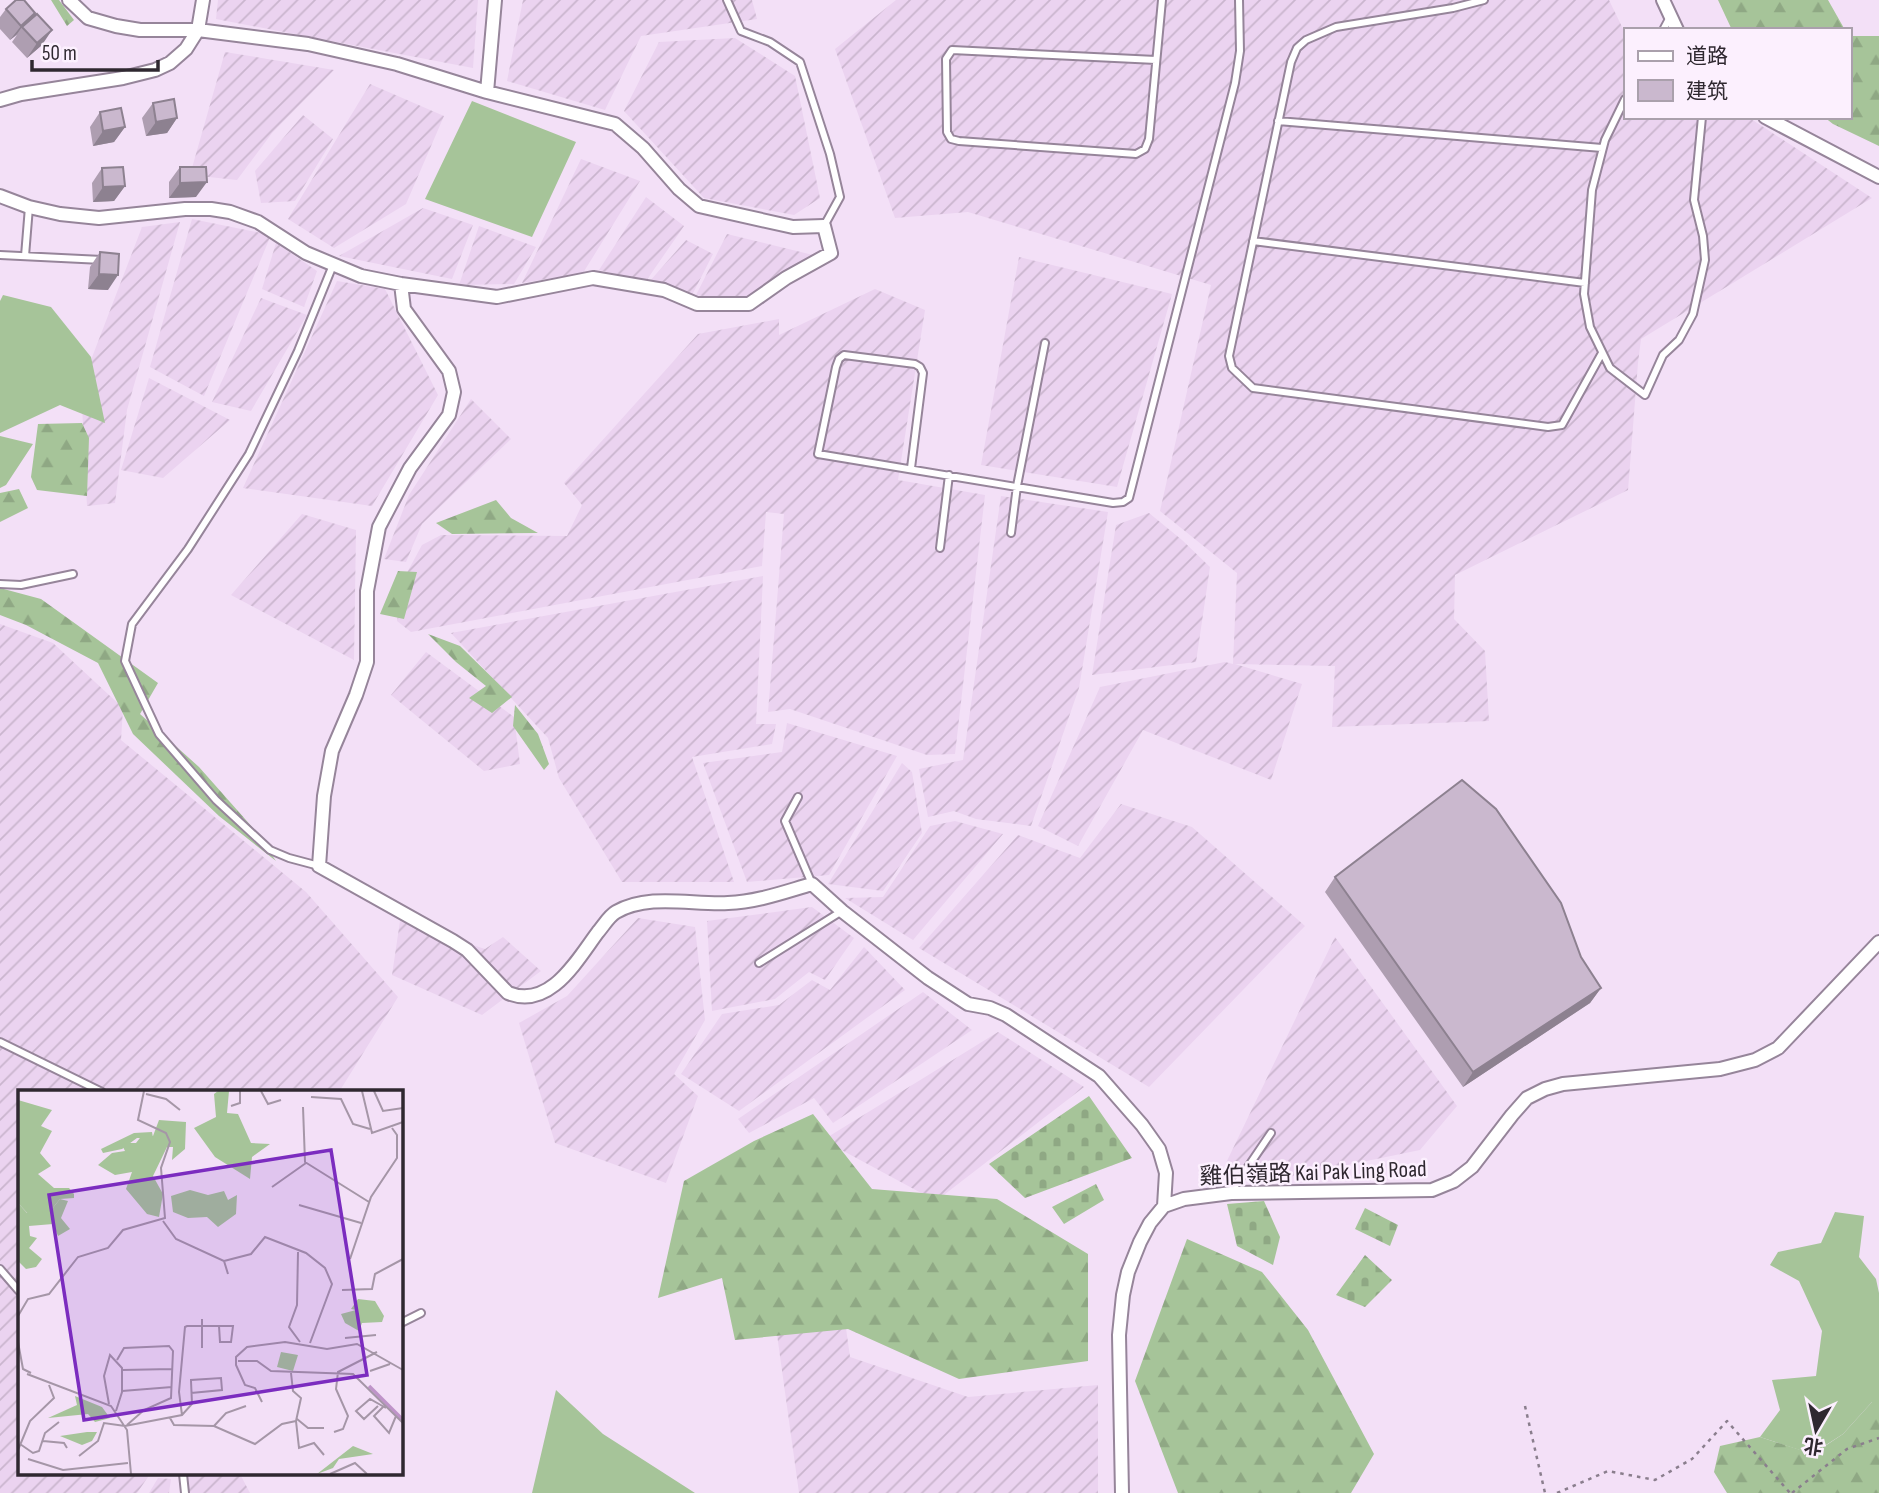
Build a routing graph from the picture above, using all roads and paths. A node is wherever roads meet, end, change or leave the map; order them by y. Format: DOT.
graph roads {
  1 [pos="69,0"];
  2 [pos="203,0"];
  3 [pos="495,0"];
  4 [pos="727,0"];
  5 [pos="1162,0"];
  6 [pos="1239,0"];
  7 [pos="1483,0"];
  8 [pos="1663,0"];
  9 [pos="1670,17"];
  10 [pos="1664,28"];
  11 [pos="1676,28"];
  12 [pos="198,30"];
  13 [pos="1156,60"];
  14 [pos="487,92"];
  15 [pos="0,100"];
  16 [pos="1624,101"];
  17 [pos="1702,119"];
  18 [pos="1769,119"];
  19 [pos="1278,121"];
  20 [pos="1602,148"];
  21 [pos="1879,177"];
  22 [pos="0,195"];
  23 [pos="29,207"];
  24 [pos="824,226"];
  25 [pos="1253,241"];
  26 [pos="0,254"];
  27 [pos="25,256"];
  28 [pos="104,261"];
  29 [pos="334,264"];
  30 [pos="1585,283"];
  31 [pos="401,284"];
  32 [pos="1045,343"];
  33 [pos="1602,353"];
  34 [pos="911,468"];
  35 [pos="949,475"];
  36 [pos="1017,486"];
  37 [pos="1011,533"];
  38 [pos="940,548"];
  39 [pos="73,574"];
  40 [pos="0,583"];
  41 [pos="798,797"];
  42 [pos="319,866"];
  43 [pos="812,884"];
  44 [pos="842,911"];
  45 [pos="1879,942"];
  46 [pos="759,963"];
  47 [pos="0,1042"];
  48 [pos="98,1090"];
  49 [pos="1271,1133"];
  50 [pos="1231,1193"];
  51 [pos="1164,1206"];
  52 [pos="0,1269"];
  53 [pos="18,1290"];
  54 [pos="421,1313"];
  55 [pos="402,1322"];
  56 [pos="1525,1406"];
  57 [pos="1879,1438"];
  58 [pos="1122,1493"];
  59 [pos="1545,1493"];
  60 [pos="1557,1493"];
  61 [pos="1791,1493"];
  1 -- 12 [label="street"];
  2 -- 12 [label="street"];
  3 -- 14 [label="street"];
  4 -- 24 [label="lane"];
  5 -- 13 [label="lane"];
  6 -- 36 [label="lane"];
  7 -- 19 [label="lane"];
  8 -- 9 [label="street"];
  9 -- 10 [label="lane"];
  9 -- 11 [label="street"];
  12 -- 14 [label="street"];
  12 -- 15 [label="street"];
  13 -- 13 [label="lane"];
  14 -- 24 [label="street"];
  16 -- 20 [label="lane"];
  17 -- 33 [label="lane"];
  18 -- 21 [label="street"];
  19 -- 20 [label="lane"];
  19 -- 25 [label="lane"];
  20 -- 30 [label="lane"];
  22 -- 23 [label="street"];
  23 -- 27 [label="lane"];
  23 -- 29 [label="street"];
  24 -- 31 [label="street"];
  25 -- 30 [label="lane"];
  25 -- 33 [label="lane"];
  26 -- 27 [label="lane"];
  27 -- 28 [label="lane"];
  29 -- 31 [label="street"];
  29 -- 42 [label="lane"];
  30 -- 33 [label="lane"];
  31 -- 42 [label="street"];
  32 -- 36 [label="lane"];
  34 -- 34 [label="lane"];
  34 -- 35 [label="lane"];
  35 -- 36 [label="lane"];
  35 -- 38 [label="lane"];
  36 -- 37 [label="lane"];
  39 -- 40 [label="lane"];
  41 -- 43 [label="lane"];
  42 -- 43 [label="street"];
  43 -- 44 [label="street"];
  44 -- 46 [label="lane"];
  44 -- 51 [label="street"];
  45 -- 50 [label="street, 雞伯嶺路 Kai Pak Ling Road"];
  47 -- 48 [label="lane"];
  49 -- 50 [label="lane"];
  50 -- 51 [label="street, 雞伯嶺路 Kai Pak Ling Road"];
  51 -- 58 [label="street"];
  52 -- 53 [label="lane"];
  54 -- 55 [label="lane"];
  56 -- 59 [label="path"];
  57 -- 61 [label="path"];
  60 -- 61 [label="path"];
}
